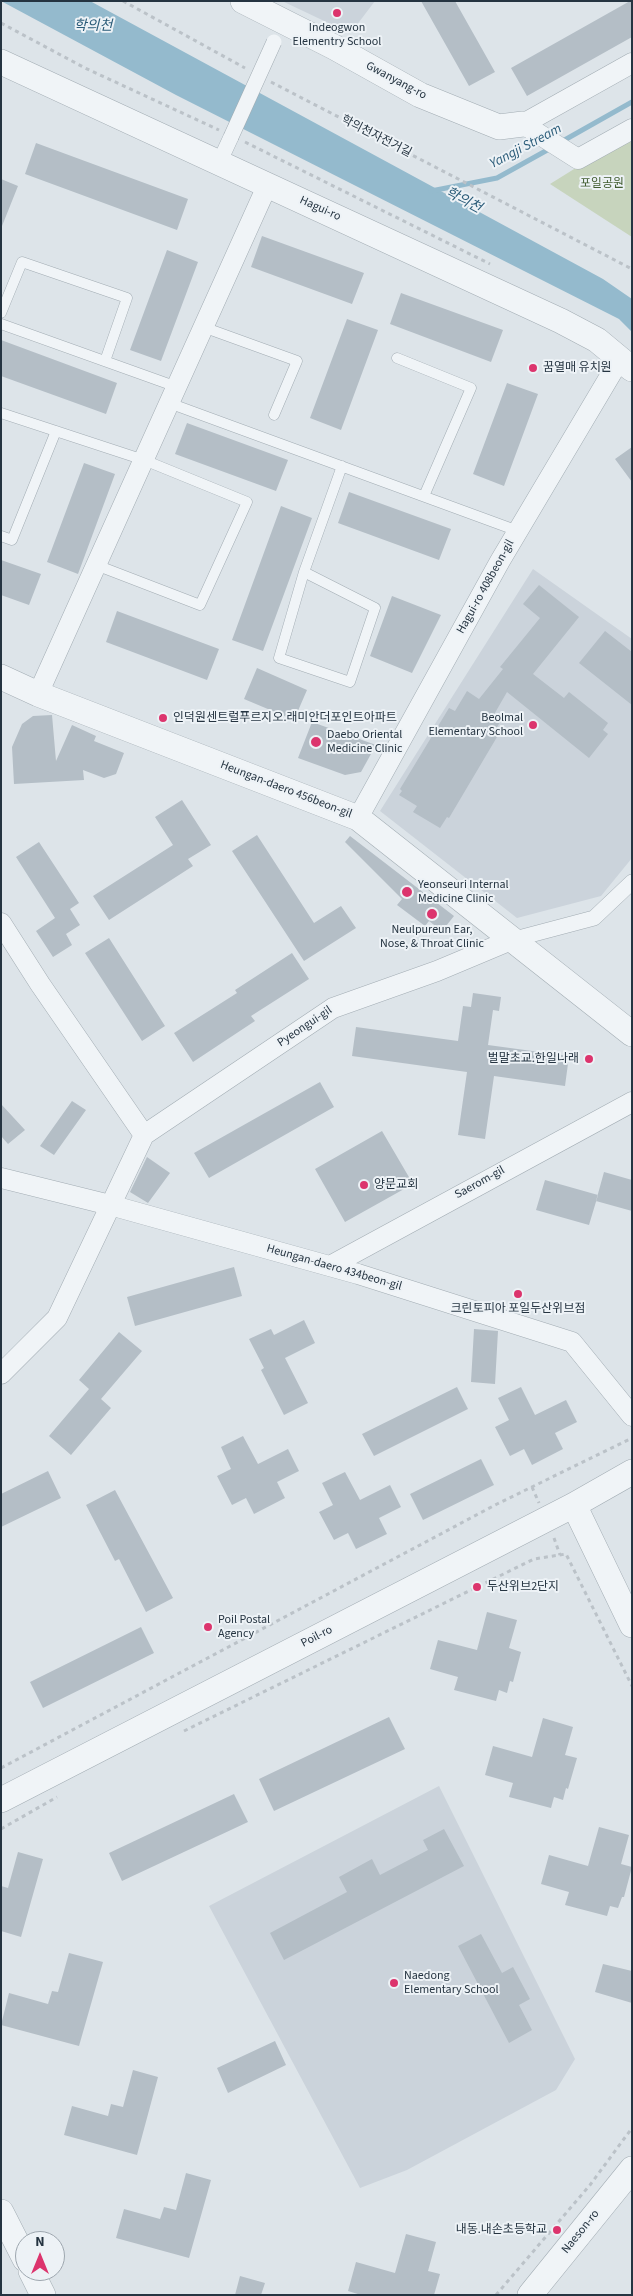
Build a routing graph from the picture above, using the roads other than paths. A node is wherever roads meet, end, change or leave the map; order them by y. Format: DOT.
graph roads {
  1 [pos="243,1"];
  2 [pos="278,31"];
  3 [pos="1,62"];
  4 [pos="632,63"];
  5 [pos="511,125"];
  6 [pos="632,128"];
  7 [pos="219,163"];
  8 [pos="267,186"];
  9 [pos="1,313"];
  10 [pos="1,324"];
  11 [pos="203,327"];
  12 [pos="397,358"];
  13 [pos="105,361"];
  14 [pos="626,364"];
  15 [pos="173,395"];
  16 [pos="1,413"];
  17 [pos="274,415"];
  18 [pos="56,431"];
  19 [pos="144,460"];
  20 [pos="342,466"];
  21 [pos="424,496"];
  22 [pos="518,531"];
  23 [pos="1,536"];
  24 [pos="96,565"];
  25 [pos="304,572"];
  26 [pos="1,677"];
  27 [pos="38,694"];
  28 [pos="358,818"];
  29 [pos="632,882"];
  30 [pos="1,923"];
  31 [pos="511,940"];
  32 [pos="632,1034"];
  33 [pos="632,1102"];
  34 [pos="144,1135"];
  35 [pos="1,1178"];
  36 [pos="110,1205"];
  37 [pos="330,1266"];
  38 [pos="1,1374"];
  39 [pos="632,1416"];
  40 [pos="632,1472"];
  41 [pos="574,1505"];
  42 [pos="632,1625"];
  43 [pos="1,1800"];
  44 [pos="632,2169"];
  45 [pos="1,2212"];
  46 [pos="15,2239"];
  47 [pos="36,2281"];
  48 [pos="43,2295"];
  49 [pos="530,2295"];
  1 -- 2 [label="street, Gwanyang-ro"];
  2 -- 5 [label="street, Gwanyang-ro"];
  2 -- 7 [label="street, bridge"];
  3 -- 7 [label="street, Hagui-ro"];
  4 -- 5 [label="street"];
  5 -- 6 [label="street"];
  7 -- 8 [label="street, Hagui-ro"];
  8 -- 11 [label="street"];
  8 -- 14 [label="street, Hagui-ro"];
  9 -- 13 [label="lane"];
  10 -- 13 [label="lane"];
  11 -- 15 [label="street"];
  11 -- 17 [label="lane"];
  12 -- 21 [label="lane"];
  13 -- 15 [label="lane"];
  14 -- 22 [label="street, Hagui-ro 408beon-gil"];
  15 -- 19 [label="street"];
  15 -- 20 [label="lane"];
  16 -- 18 [label="lane"];
  18 -- 19 [label="lane"];
  18 -- 23 [label="lane"];
  19 -- 24 [label="street"];
  19 -- 24 [label="lane"];
  20 -- 21 [label="lane"];
  20 -- 25 [label="lane"];
  21 -- 22 [label="lane"];
  22 -- 28 [label="street, Hagui-ro 408beon-gil"];
  24 -- 27 [label="street"];
  25 -- 25 [label="lane"];
  26 -- 27 [label="street, Heungan-daero 456beon-gil"];
  27 -- 28 [label="street, Heungan-daero 456beon-gil"];
  28 -- 31 [label="street, Heungan-daero 456beon-gil"];
  29 -- 31 [label="street"];
  30 -- 34 [label="street"];
  31 -- 32 [label="street, Heungan-daero 456beon-gil"];
  31 -- 34 [label="street, Pyeongui-gil"];
  33 -- 37 [label="street, Saerom-gil"];
  34 -- 36 [label="street"];
  35 -- 36 [label="street, Heungan-daero 434beon-gil"];
  36 -- 37 [label="street, Heungan-daero 434beon-gil"];
  36 -- 38 [label="street"];
  37 -- 39 [label="street, Heungan-daero 434beon-gil"];
  40 -- 41 [label="street, Poil-ro"];
  41 -- 42 [label="street"];
  41 -- 43 [label="street, Poil-ro"];
  44 -- 49 [label="street, Naeson-ro"];
  45 -- 46 [label="street"];
  47 -- 48 [label="street"];
}
